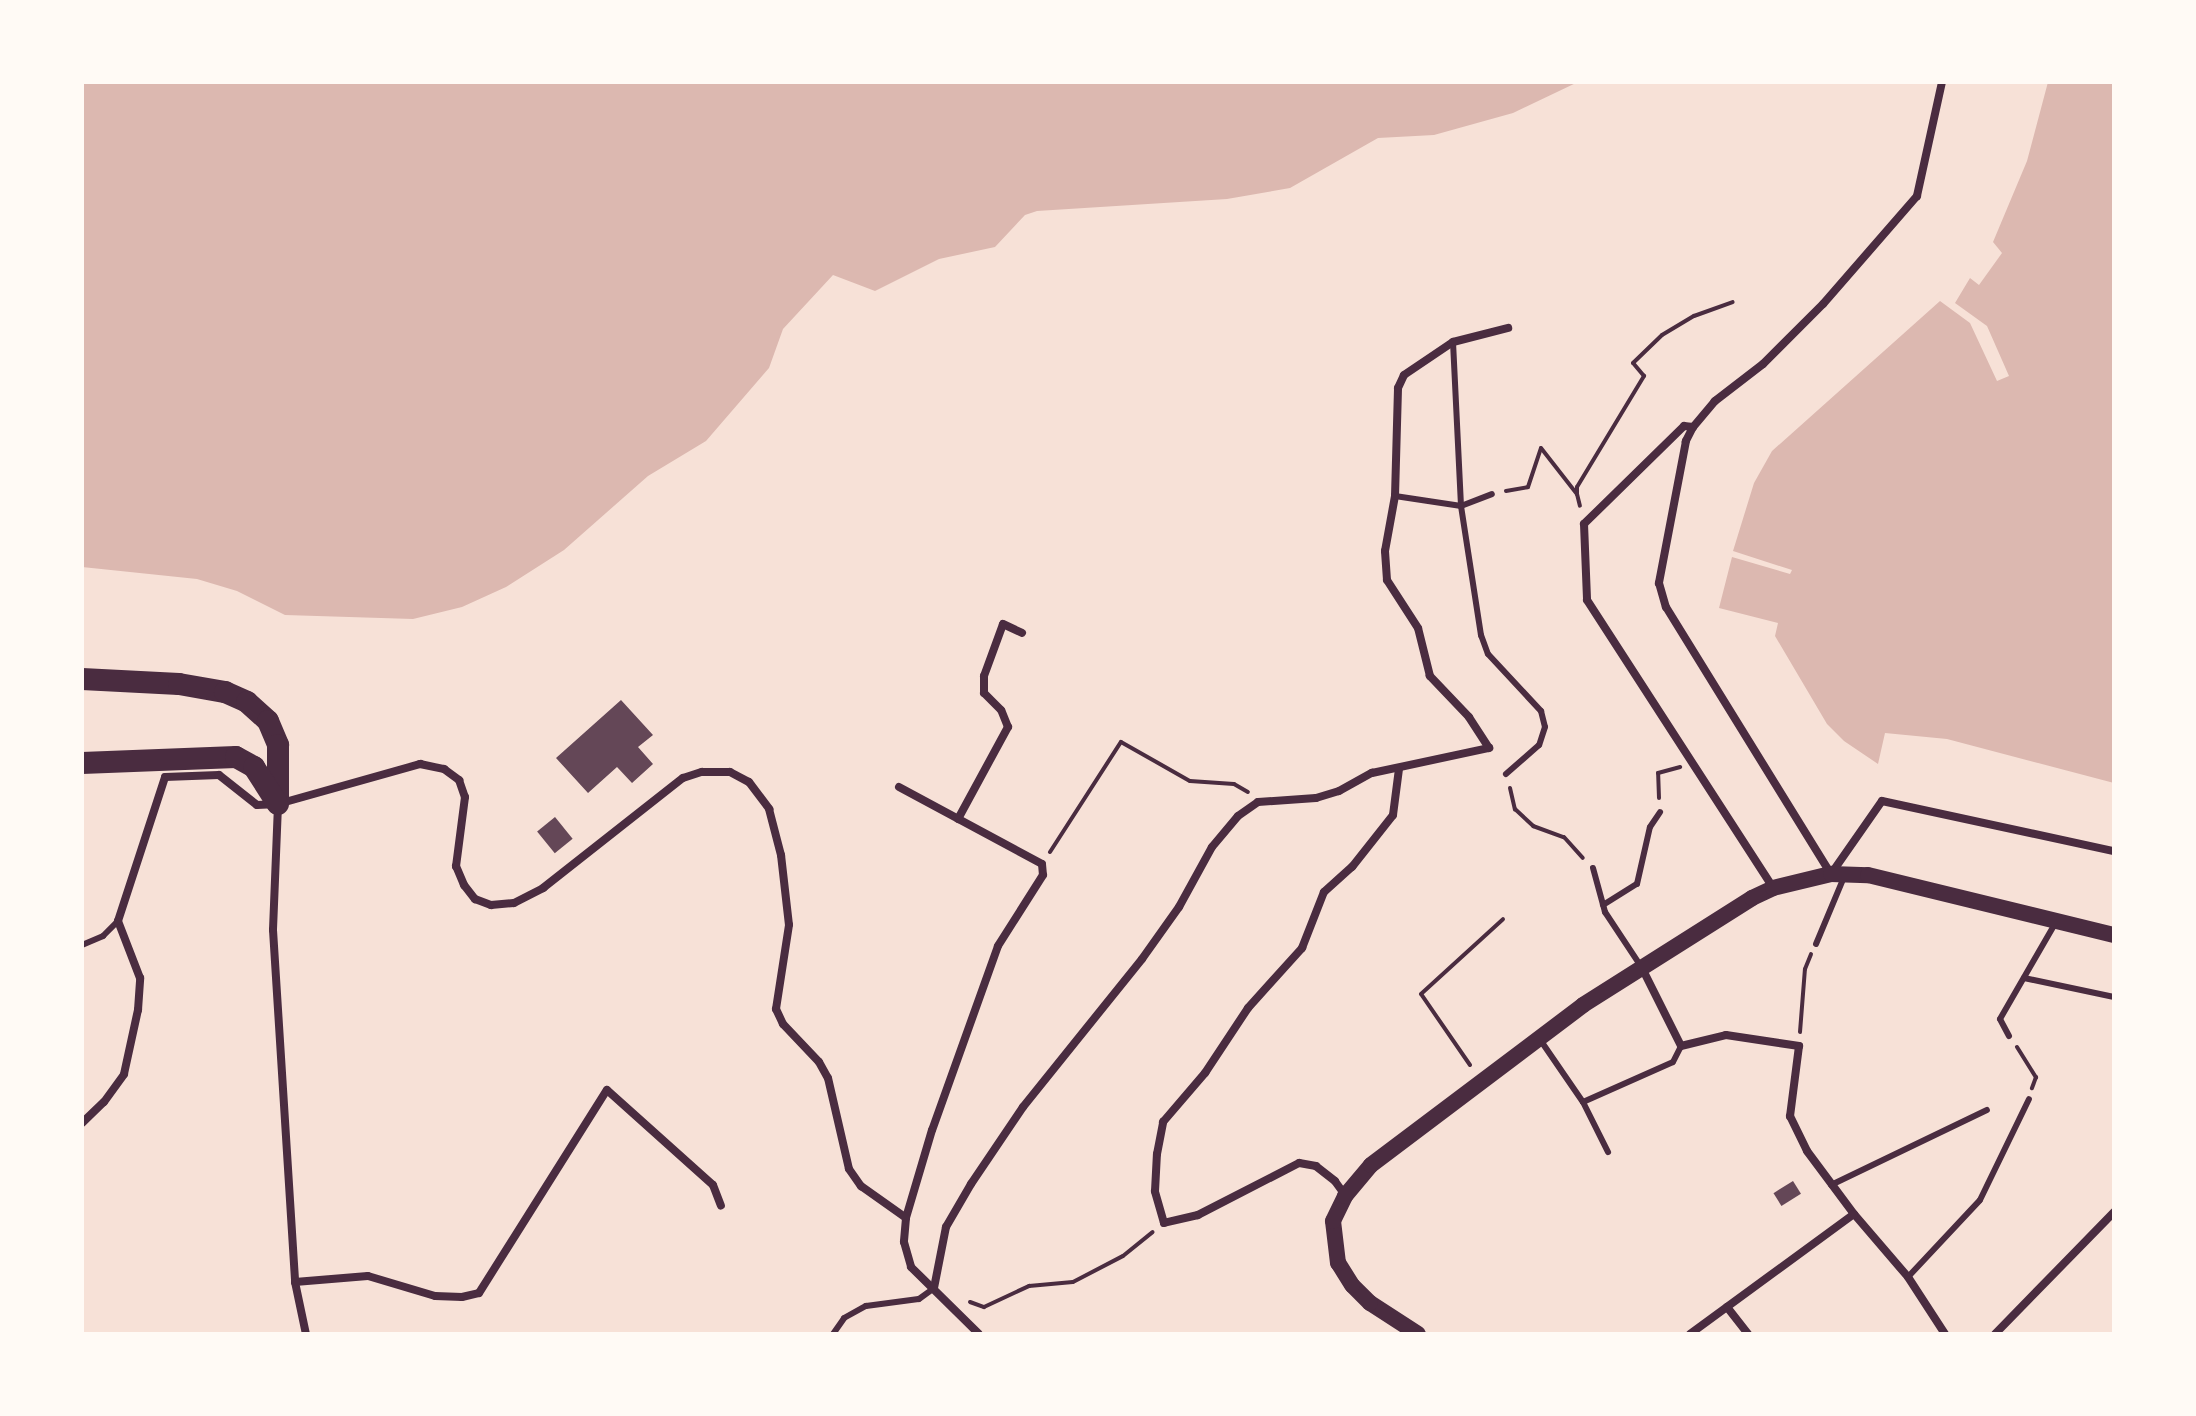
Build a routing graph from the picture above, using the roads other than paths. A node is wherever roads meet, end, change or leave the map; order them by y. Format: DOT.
graph roads {
  1 [pos="1942,82"];
  2 [pos="1508,328"];
  3 [pos="1453,342"];
  4 [pos="1693,427"];
  5 [pos="1492,494"];
  6 [pos="1395,496"];
  7 [pos="1461,506"];
  8 [pos="1022,633"];
  9 [pos="82,679"];
  10 [pos="82,763"];
  11 [pos="1399,769"];
  12 [pos="1506,774"];
  13 [pos="899,787"];
  14 [pos="278,804"];
  15 [pos="1660,812"];
  16 [pos="958,819"];
  17 [pos="2114,851"];
  18 [pos="1593,868"];
  19 [pos="1838,874"];
  20 [pos="1773,888"];
  21 [pos="1603,905"];
  22 [pos="118,921"];
  23 [pos="2056,922"];
  24 [pos="2114,935"];
  25 [pos="1816,944"];
  26 [pos="82,945"];
  27 [pos="1642,968"];
  28 [pos="2024,978"];
  29 [pos="2114,997"];
  30 [pos="2009,1036"];
  31 [pos="1539,1038"];
  32 [pos="1681,1046"];
  33 [pos="2029,1099"];
  34 [pos="1583,1102"];
  35 [pos="1987,1110"];
  36 [pos="82,1123"];
  37 [pos="1608,1152"];
  38 [pos="1831,1185"];
  39 [pos="1345,1196"];
  40 [pos="721,1206"];
  41 [pos="2114,1212"];
  42 [pos="1854,1214"];
  43 [pos="906,1218"];
  44 [pos="1908,1277"];
  45 [pos="295,1282"];
  46 [pos="936,1290"];
  47 [pos="1727,1307"];
  48 [pos="306,1334"];
  49 [pos="833,1334"];
  50 [pos="979,1334"];
  51 [pos="1418,1334"];
  52 [pos="1690,1334"];
  53 [pos="1748,1334"];
  54 [pos="1945,1334"];
  55 [pos="1995,1334"];
  1 -- 4 [label="street"];
  2 -- 3 [label="street"];
  3 -- 6 [label="street"];
  3 -- 7 [label="lane"];
  4 -- 19 [label="street"];
  4 -- 20 [label="street"];
  5 -- 7 [label="lane"];
  6 -- 7 [label="lane"];
  6 -- 11 [label="street"];
  7 -- 12 [label="lane"];
  8 -- 16 [label="street"];
  9 -- 14 [label="highway"];
  10 -- 14 [label="highway"];
  11 -- 39 [label="street"];
  11 -- 46 [label="street"];
  13 -- 16 [label="street"];
  14 -- 22 [label="street"];
  14 -- 43 [label="street"];
  14 -- 45 [label="street"];
  15 -- 21 [label="lane"];
  16 -- 43 [label="street"];
  17 -- 19 [label="street"];
  18 -- 21 [label="lane"];
  19 -- 20 [label="main road"];
  19 -- 23 [label="main road"];
  19 -- 25 [label="lane"];
  20 -- 27 [label="main road"];
  21 -- 27 [label="lane"];
  22 -- 26 [label="lane"];
  22 -- 36 [label="street"];
  23 -- 24 [label="main road"];
  23 -- 28 [label="lane"];
  27 -- 31 [label="main road"];
  27 -- 32 [label="street"];
  28 -- 29 [label="lane"];
  28 -- 30 [label="lane"];
  31 -- 34 [label="lane"];
  31 -- 39 [label="main road"];
  32 -- 34 [label="lane"];
  32 -- 38 [label="street"];
  33 -- 44 [label="lane"];
  34 -- 37 [label="lane"];
  35 -- 38 [label="lane"];
  38 -- 42 [label="street"];
  39 -- 51 [label="main road"];
  40 -- 45 [label="street"];
  41 -- 55 [label="street"];
  42 -- 44 [label="street"];
  42 -- 47 [label="street"];
  43 -- 46 [label="street"];
  44 -- 54 [label="street"];
  45 -- 48 [label="street"];
  46 -- 49 [label="lane"];
  46 -- 50 [label="street"];
  47 -- 52 [label="street"];
  47 -- 53 [label="street"];
}
